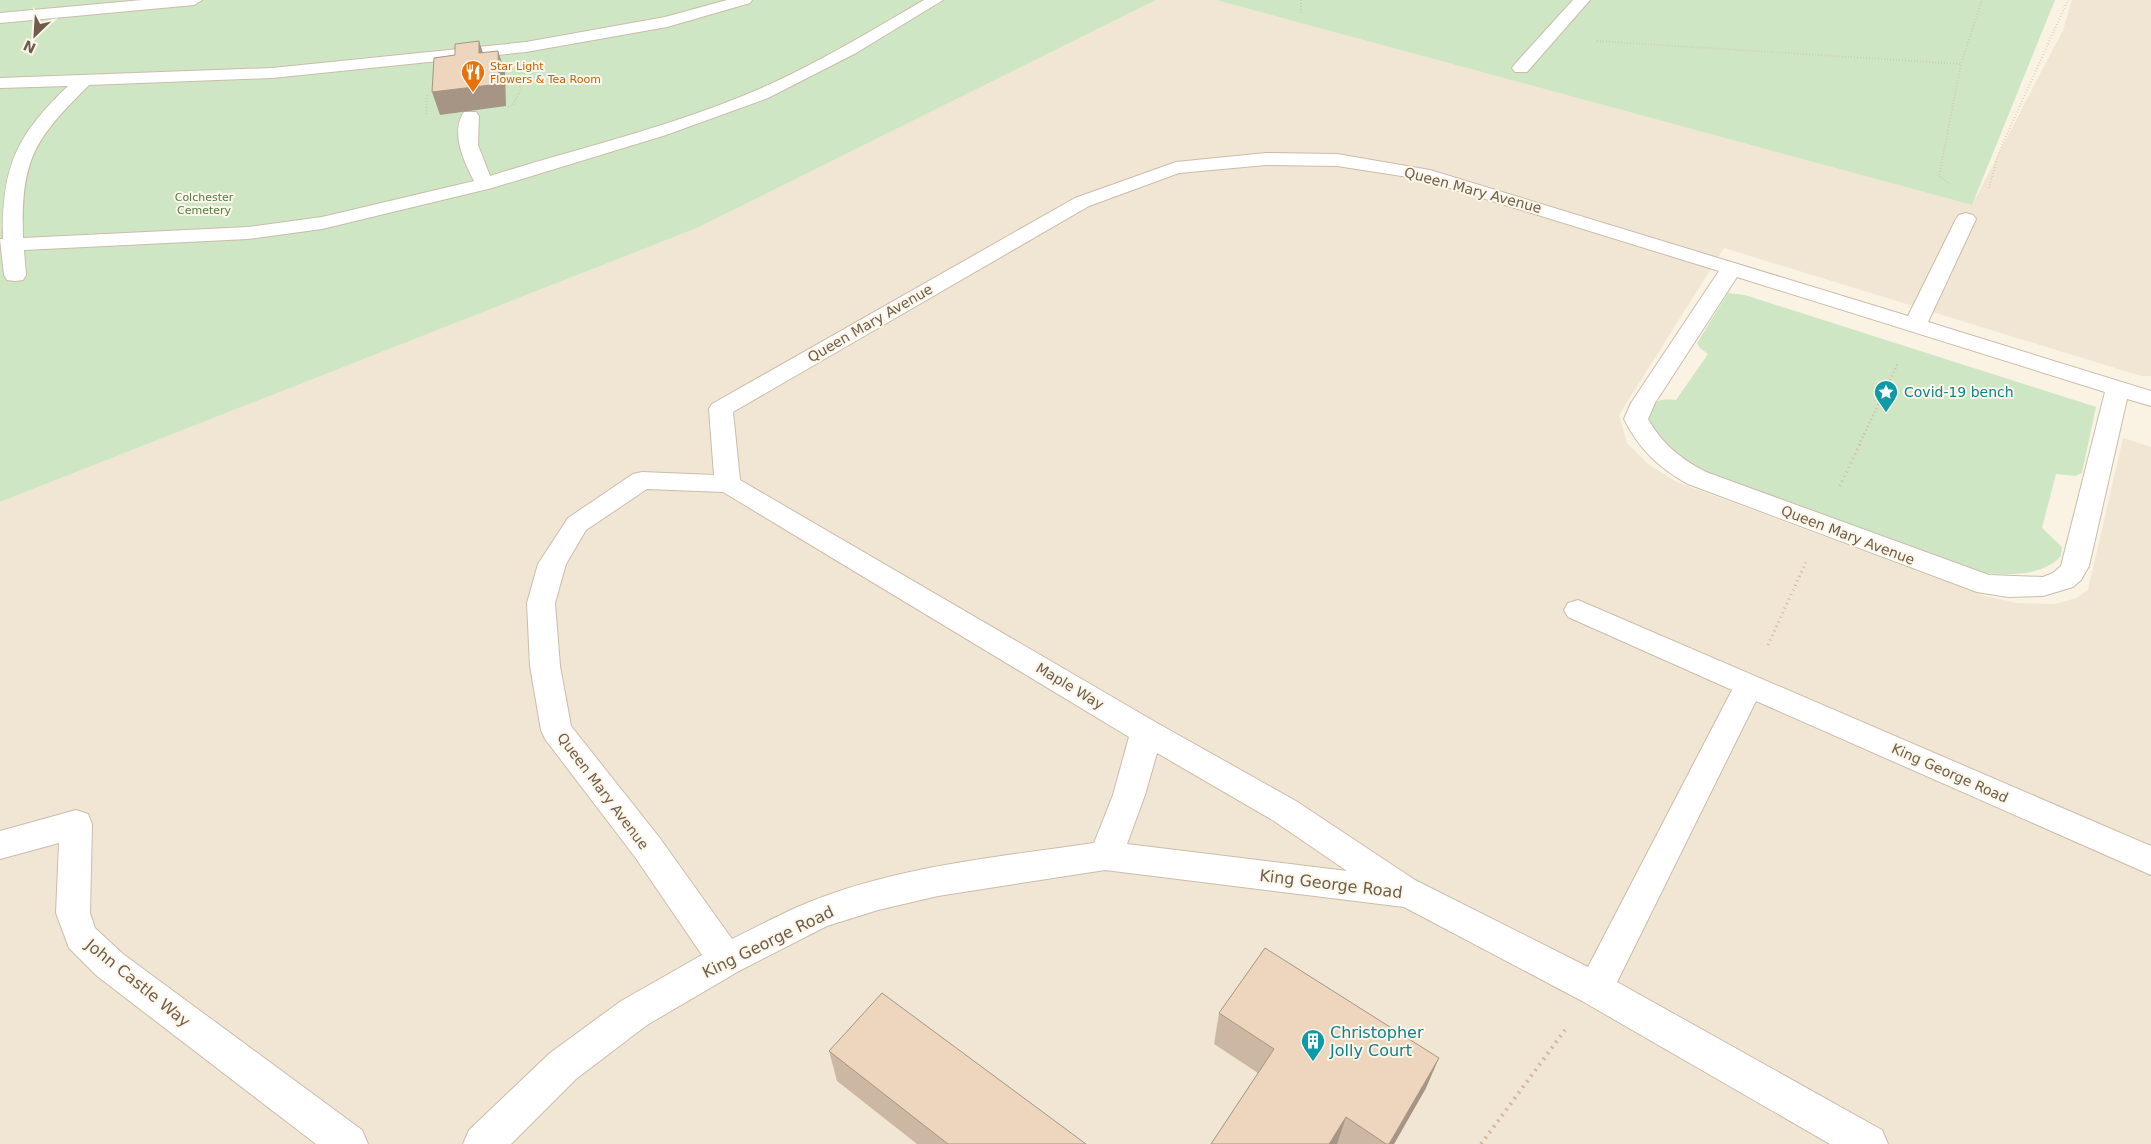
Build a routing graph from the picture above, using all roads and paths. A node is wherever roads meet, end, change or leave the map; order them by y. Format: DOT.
graph roads {
  1 [pos="194,0"];
  2 [pos="744,0"];
  3 [pos="935,0"];
  4 [pos="1301,0"];
  5 [pos="1582,0"];
  6 [pos="1982,0"];
  7 [pos="2068,0"];
  8 [pos="1301,14"];
  9 [pos="0,18"];
  10 [pos="1550,38"];
  11 [pos="1961,64"];
  12 [pos="1520,68"];
  13 [pos="84,80"];
  14 [pos="0,84"];
  15 [pos="470,116"];
  16 [pos="485,184"];
  17 [pos="1983,206"];
  18 [pos="1966,219"];
  19 [pos="6,244"];
  20 [pos="1731,269"];
  21 [pos="15,275"];
  22 [pos="1914,327"];
  23 [pos="2118,388"];
  24 [pos="2151,399"];
  25 [pos="728,484"];
  26 [pos="1578,610"];
  27 [pos="1750,684"];
  28 [pos="1146,732"];
  29 [pos="0,845"];
  30 [pos="1105,856"];
  31 [pos="2151,861"];
  32 [pos="1408,893"];
  33 [pos="726,960"];
  34 [pos="1595,989"];
  35 [pos="348,1144"];
  36 [pos="483,1144"];
  37 [pos="1481,1144"];
  38 [pos="1868,1144"];
  1 -- 9 [label="street"];
  2 -- 13 [label="street"];
  3 -- 16 [label="street"];
  4 -- 8 [label="path"];
  5 -- 10 [label="street"];
  6 -- 11 [label="path"];
  7 -- 17 [label="path"];
  10 -- 11 [label="path"];
  10 -- 12 [label="street"];
  11 -- 17 [label="path"];
  13 -- 14 [label="street"];
  13 -- 19 [label="street"];
  15 -- 16 [label="street"];
  16 -- 19 [label="street"];
  17 -- 18 [label="path"];
  18 -- 22 [label="street"];
  19 -- 21 [label="street"];
  20 -- 22 [label="street, Queen Mary Avenue"];
  20 -- 23 [label="street, Queen Mary Avenue"];
  20 -- 25 [label="street, Queen Mary Avenue"];
  22 -- 23 [label="street, Queen Mary Avenue"];
  23 -- 24 [label="street, Queen Mary Avenue"];
  25 -- 28 [label="street, Maple Way"];
  25 -- 33 [label="street, Queen Mary Avenue"];
  26 -- 27 [label="street, King George Road"];
  27 -- 31 [label="street, King George Road"];
  27 -- 34 [label="street"];
  28 -- 30 [label="street"];
  28 -- 32 [label="street, Maple Way"];
  29 -- 35 [label="street, John Castle Way"];
  30 -- 32 [label="street, King George Road"];
  30 -- 33 [label="street, King George Road"];
  32 -- 34 [label="street, King George Road"];
  33 -- 36 [label="street, King George Road"];
  34 -- 37 [label="path"];
  34 -- 38 [label="street, King George Road"];
}
